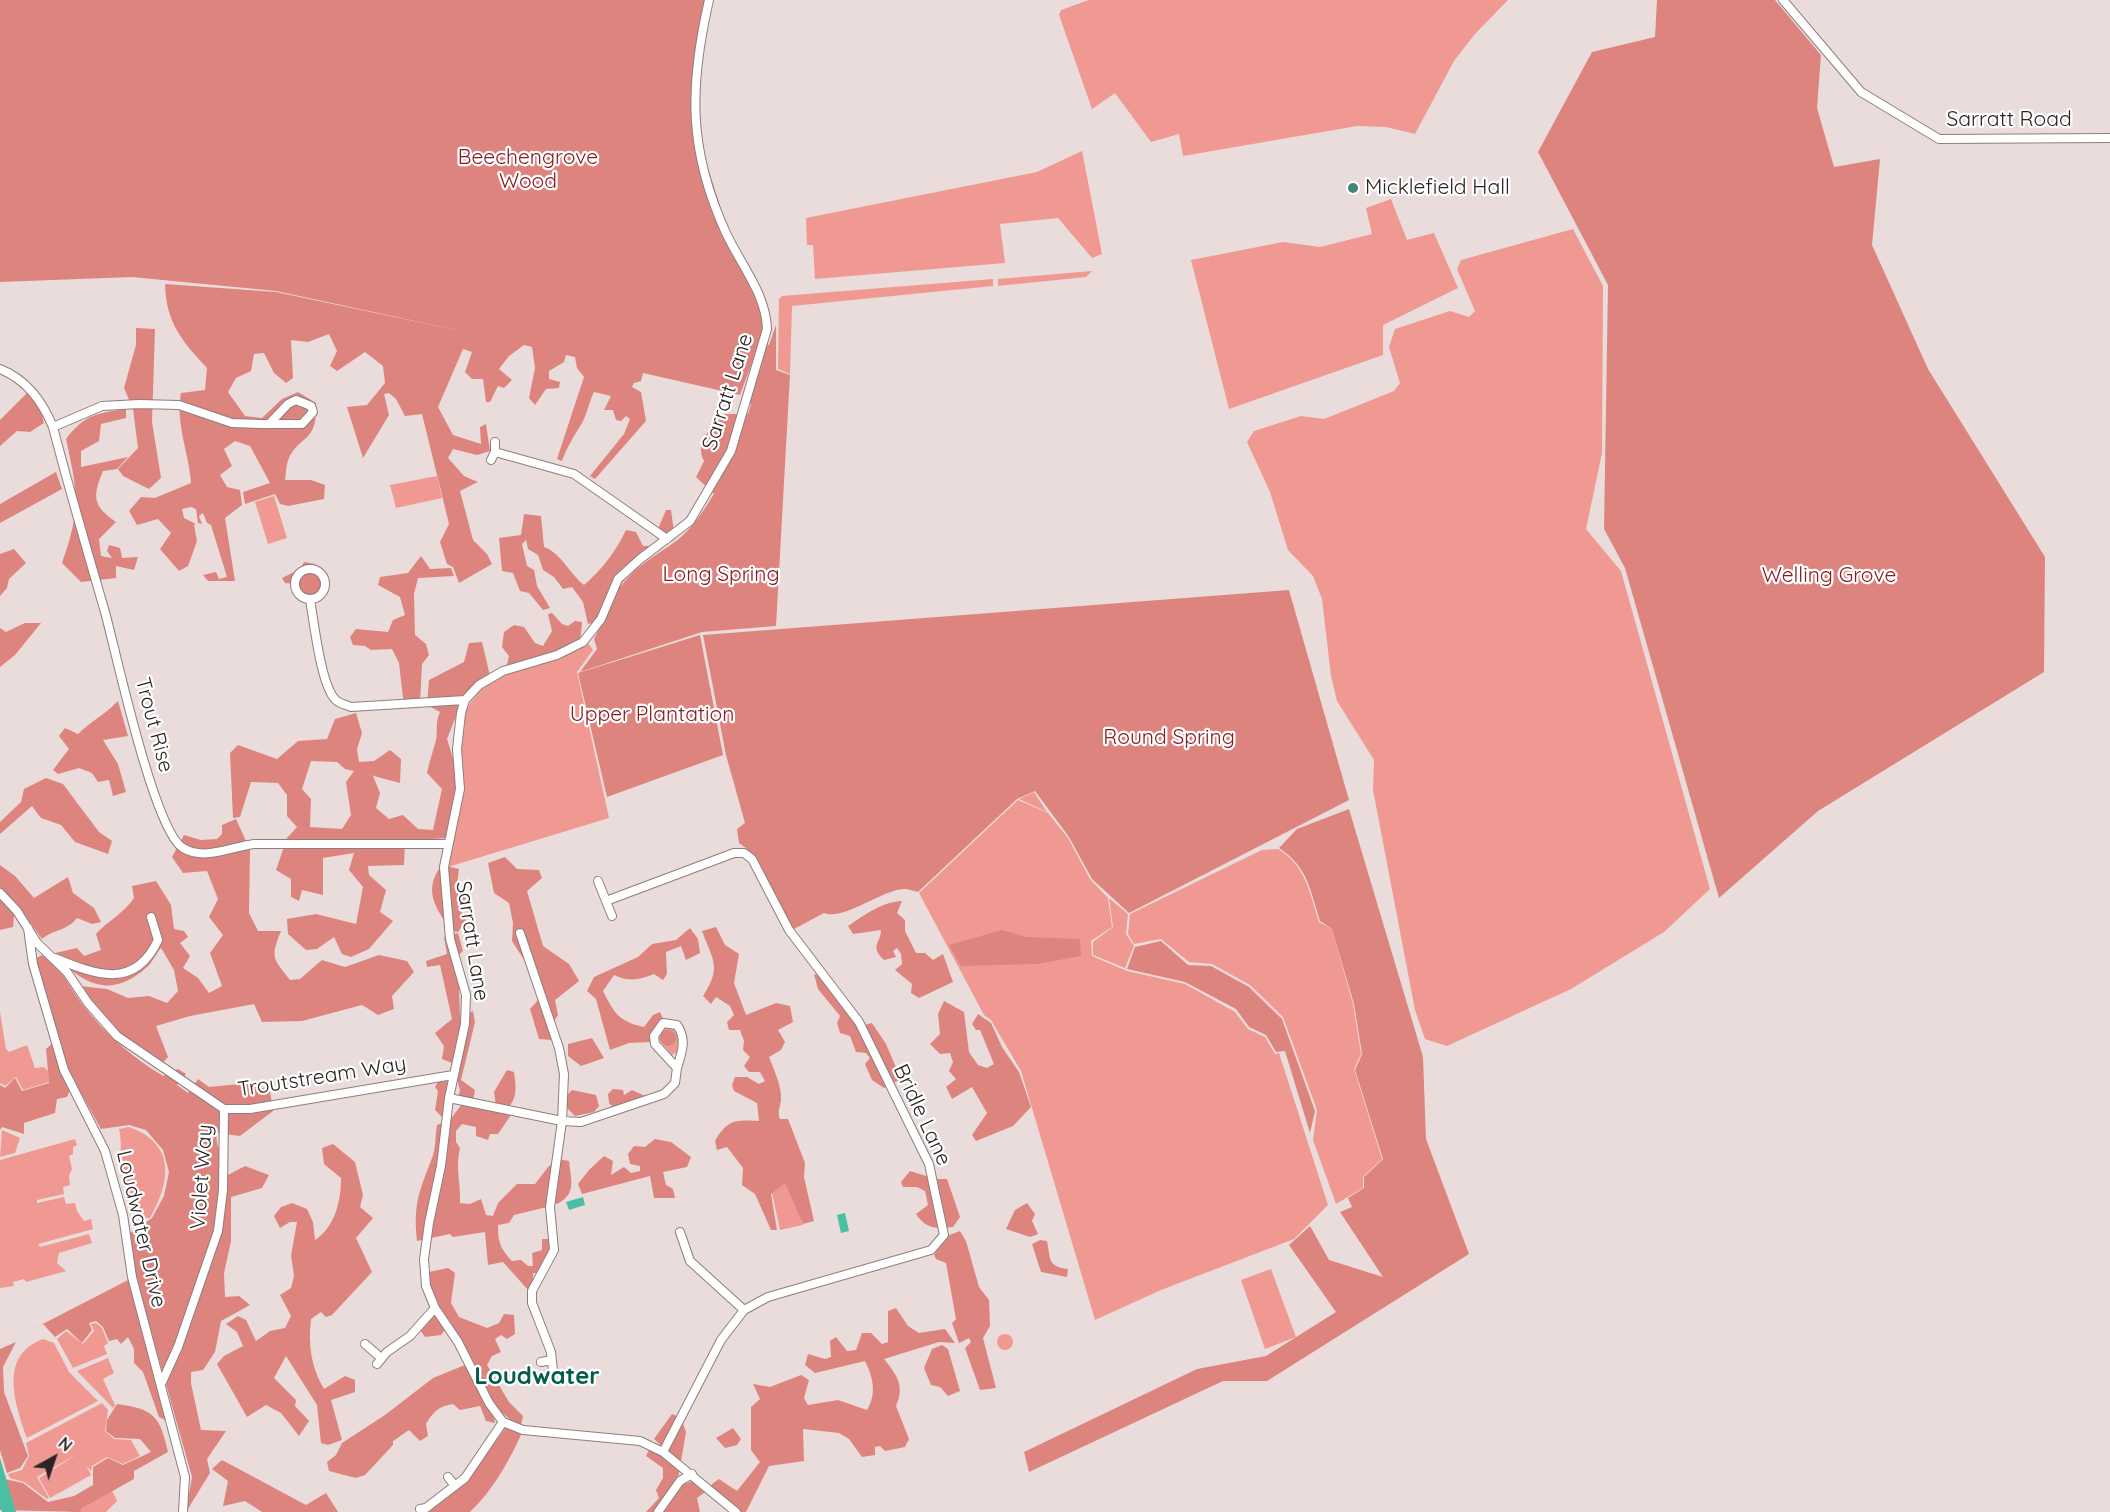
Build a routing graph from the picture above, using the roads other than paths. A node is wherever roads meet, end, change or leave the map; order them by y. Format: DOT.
graph roads {
  1 [pos="710,0"];
  2 [pos="1783,0"];
  3 [pos="2110,138"];
  4 [pos="0,369"];
  5 [pos="269,424"];
  6 [pos="52,427"];
  7 [pos="495,442"];
  8 [pos="495,452"];
  9 [pos="491,460"];
  10 [pos="667,539"];
  11 [pos="310,600"];
  12 [pos="465,700"];
  13 [pos="447,844"];
  14 [pos="598,881"];
  15 [pos="0,893"];
  16 [pos="606,901"];
  17 [pos="612,916"];
  18 [pos="151,917"];
  19 [pos="28,928"];
  20 [pos="519,933"];
  21 [pos="54,958"];
  22 [pos="677,1068"];
  23 [pos="453,1075"];
  24 [pos="448,1098"];
  25 [pos="224,1109"];
  26 [pos="562,1121"];
  27 [pos="680,1232"];
  28 [pos="435,1308"];
  29 [pos="744,1310"];
  30 [pos="365,1344"];
  31 [pos="552,1360"];
  32 [pos="541,1362"];
  33 [pos="553,1371"];
  34 [pos="162,1382"];
  35 [pos="503,1422"];
  36 [pos="663,1452"];
  37 [pos="692,1474"];
  38 [pos="448,1477"];
  39 [pos="455,1486"];
  40 [pos="420,1509"];
  41 [pos="183,1512"];
  42 [pos="658,1512"];
  43 [pos="736,1512"];
  1 -- 10 [label="street, Sarratt Lane"];
  2 -- 3 [label="street, Sarratt Road"];
  4 -- 6 [label="street, Trout Rise"];
  5 -- 5 [label="street"];
  5 -- 6 [label="street"];
  6 -- 13 [label="street, Trout Rise"];
  7 -- 8 [label="street"];
  8 -- 9 [label="street"];
  8 -- 10 [label="street"];
  10 -- 12 [label="street, Sarratt Lane"];
  11 -- 11 [label="street"];
  11 -- 12 [label="street"];
  12 -- 13 [label="street, Sarratt Lane"];
  13 -- 23 [label="street, Sarratt Lane"];
  14 -- 16 [label="street"];
  15 -- 19 [label="street, Troutstream Way"];
  16 -- 17 [label="street"];
  16 -- 29 [label="street, Bridle Lane"];
  18 -- 21 [label="street"];
  19 -- 21 [label="street, Troutstream Way"];
  19 -- 34 [label="street, Loudwater Drive"];
  20 -- 26 [label="street"];
  21 -- 25 [label="street, Troutstream Way"];
  22 -- 22 [label="street"];
  22 -- 26 [label="street"];
  23 -- 24 [label="street, Sarratt Lane"];
  23 -- 25 [label="street, Troutstream Way"];
  24 -- 26 [label="street"];
  24 -- 28 [label="street, Sarratt Lane"];
  25 -- 34 [label="street, Violet Way"];
  26 -- 31 [label="street"];
  27 -- 29 [label="street"];
  28 -- 30 [label="street"];
  28 -- 35 [label="street, Sarratt Lane"];
  29 -- 36 [label="street, Bridle Lane"];
  31 -- 32 [label="street"];
  31 -- 33 [label="street"];
  34 -- 41 [label="street, Loudwater Drive"];
  35 -- 36 [label="street"];
  35 -- 39 [label="street"];
  36 -- 37 [label="street"];
  37 -- 42 [label="street"];
  37 -- 43 [label="street"];
  38 -- 39 [label="street"];
  39 -- 40 [label="street"];
}
